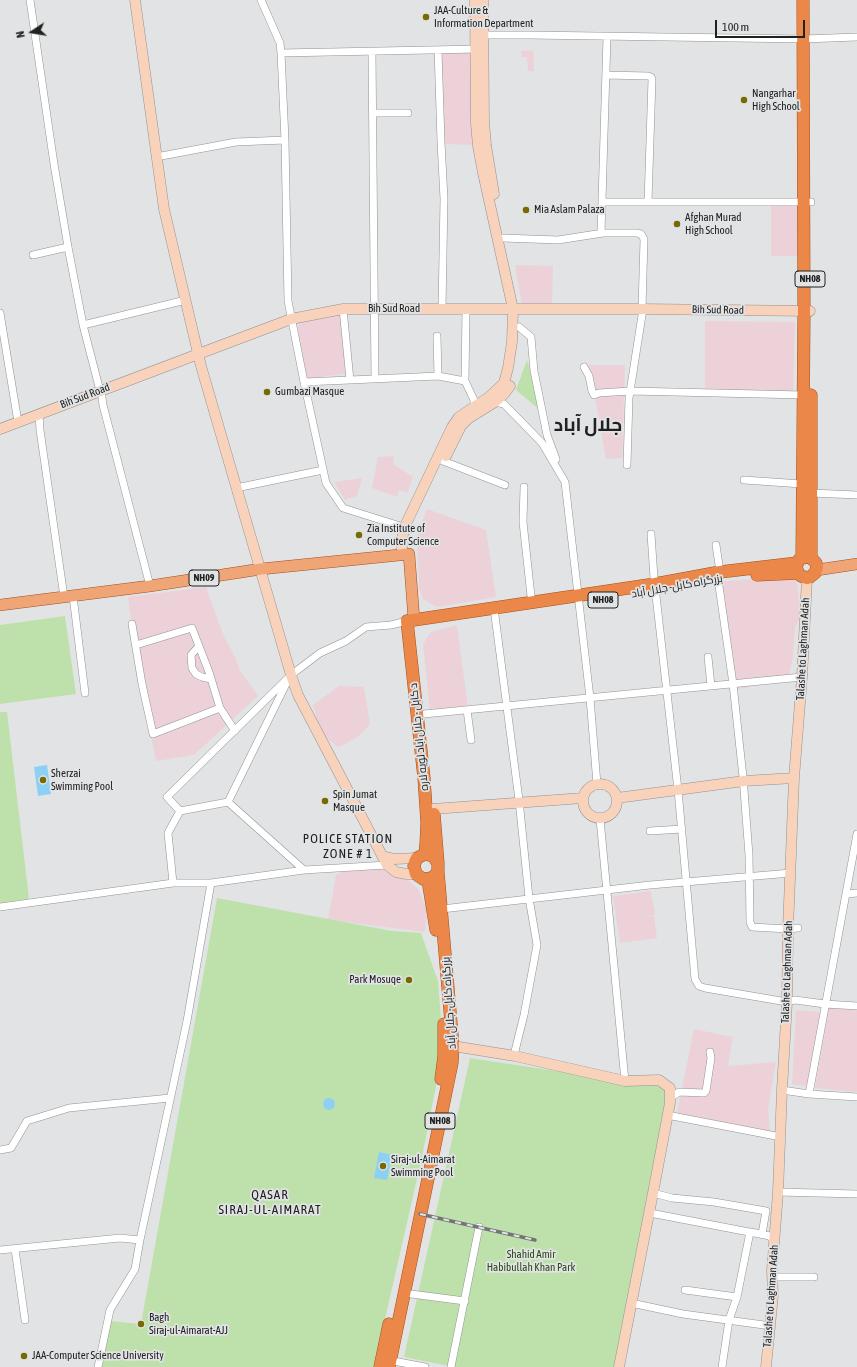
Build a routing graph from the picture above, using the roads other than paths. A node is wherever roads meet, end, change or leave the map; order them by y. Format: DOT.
graph roads {
  1 [pos="30,0"];
  2 [pos="135,0"];
  3 [pos="261,0"];
  4 [pos="475,0"];
  5 [pos="483,0"];
  6 [pos="804,0"];
  7 [pos="811,0"];
  8 [pos="479,35"];
  9 [pos="607,36"];
  10 [pos="857,37"];
  11 [pos="807,39"];
  12 [pos="479,49"];
  13 [pos="438,50"];
  14 [pos="372,52"];
  15 [pos="281,53"];
  16 [pos="606,75"];
  17 [pos="373,113"];
  18 [pos="408,114"];
  19 [pos="285,140"];
  20 [pos="156,157"];
  21 [pos="602,202"];
  22 [pos="648,202"];
  23 [pos="807,202"];
  24 [pos="603,233"];
  25 [pos="503,238"];
  26 [pos="68,247"];
  27 [pos="33,255"];
  28 [pos="186,300"];
  29 [pos="374,308"];
  30 [pos="343,309"];
  31 [pos="442,309"];
  32 [pos="466,309"];
  33 [pos="516,309"];
  34 [pos="644,309"];
  35 [pos="807,311"];
  36 [pos="0,313"];
  37 [pos="291,319"];
  38 [pos="84,325"];
  39 [pos="519,327"];
  40 [pos="437,336"];
  41 [pos="2,349"];
  42 [pos="198,354"];
  43 [pos="584,367"];
  44 [pos="438,376"];
  45 [pos="375,379"];
  46 [pos="350,380"];
  47 [pos="465,381"];
  48 [pos="304,382"];
  49 [pos="101,390"];
  50 [pos="630,392"];
  51 [pos="802,395"];
  52 [pos="492,399"];
  53 [pos="474,407"];
  54 [pos="39,414"];
  55 [pos="18,422"];
  56 [pos="0,430"];
  57 [pos="443,462"];
  58 [pos="627,465"];
  59 [pos="323,470"];
  60 [pos="744,480"];
  61 [pos="565,482"];
  62 [pos="802,484"];
  63 [pos="506,485"];
  64 [pos="524,486"];
  65 [pos="236,488"];
  66 [pos="811,493"];
  67 [pos="857,495"];
  68 [pos="407,529"];
  69 [pos="651,534"];
  70 [pos="716,544"];
  71 [pos="406,554"];
  72 [pos="857,564"];
  73 [pos="803,566"];
  74 [pos="261,569"];
  75 [pos="817,570"];
  76 [pos="718,574"];
  77 [pos="150,586"];
  78 [pos="655,587"];
  79 [pos="68,596"];
  80 [pos="578,600"];
  81 [pos="534,602"];
  82 [pos="0,605"];
  83 [pos="495,612"];
  84 [pos="132,624"];
  85 [pos="411,624"];
  86 [pos="136,645"];
  87 [pos="199,646"];
  88 [pos="708,657"];
  89 [pos="291,675"];
  90 [pos="802,677"];
  91 [pos="211,679"];
  92 [pos="733,684"];
  93 [pos="711,686"];
  94 [pos="668,690"];
  95 [pos="85,693"];
  96 [pos="590,698"];
  97 [pos="508,706"];
  98 [pos="220,708"];
  99 [pos="467,710"];
  100 [pos="424,714"];
  101 [pos="235,731"];
  102 [pos="471,740"];
  103 [pos="794,778"];
  104 [pos="744,781"];
  105 [pos="598,784"];
  106 [pos="678,790"];
  107 [pos="583,798"];
  108 [pos="617,798"];
  109 [pos="228,802"];
  110 [pos="519,803"];
  111 [pos="433,809"];
  112 [pos="180,811"];
  113 [pos="600,819"];
  114 [pos="682,829"];
  115 [pos="650,831"];
  116 [pos="857,834"];
  117 [pos="421,856"];
  118 [pos="385,860"];
  119 [pos="438,868"];
  120 [pos="304,870"];
  121 [pos="791,873"];
  122 [pos="416,874"];
  123 [pos="748,877"];
  124 [pos="428,880"];
  125 [pos="686,882"];
  126 [pos="173,883"];
  127 [pos="211,883"];
  128 [pos="607,890"];
  129 [pos="857,893"];
  130 [pos="847,894"];
  131 [pos="529,898"];
  132 [pos="0,907"];
  133 [pos="442,909"];
  134 [pos="793,928"];
  135 [pos="787,1002"];
  136 [pos="825,1004"];
  137 [pos="857,1006"];
  138 [pos="453,1046"];
  139 [pos="710,1052"];
  140 [pos="515,1056"];
  141 [pos="625,1081"];
  142 [pos="670,1088"];
  143 [pos="782,1090"];
  144 [pos="809,1094"];
  145 [pos="857,1097"];
  146 [pos="170,1098"];
  147 [pos="667,1115"];
  148 [pos="780,1137"];
  149 [pos="0,1150"];
  150 [pos="778,1192"];
  151 [pos="653,1193"];
  152 [pos="857,1194"];
  153 [pos="650,1212"];
  154 [pos="479,1227"];
  155 [pos="750,1232"];
  156 [pos="140,1240"];
  157 [pos="774,1242"];
  158 [pos="15,1248"];
  159 [pos="0,1250"];
  160 [pos="772,1277"];
  161 [pos="814,1277"];
  162 [pos="685,1290"];
  163 [pos="411,1294"];
  164 [pos="737,1297"];
  165 [pos="465,1301"];
  166 [pos="631,1303"];
  167 [pos="25,1320"];
  168 [pos="729,1320"];
  169 [pos="764,1325"];
  170 [pos="385,1363"];
  171 [pos="98,1367"];
  172 [pos="425,1367"];
  173 [pos="451,1367"];
  174 [pos="619,1367"];
  175 [pos="722,1367"];
  176 [pos="766,1367"];
  1 -- 26 [label="street"];
  2 -- 20 [label="main road"];
  3 -- 15 [label="street"];
  4 -- 8 [label="main road"];
  5 -- 8 [label="main road"];
  6 -- 11 [label="highway, NH08"];
  7 -- 11 [label="highway, NH08"];
  8 -- 9 [label="street"];
  8 -- 12 [label="main road"];
  9 -- 11 [label="street"];
  9 -- 16 [label="street"];
  10 -- 11 [label="street"];
  11 -- 23 [label="highway, NH08"];
  12 -- 13 [label="street"];
  12 -- 25 [label="main road"];
  12 -- 33 [label="main road"];
  13 -- 14 [label="street"];
  13 -- 31 [label="street"];
  14 -- 15 [label="street"];
  14 -- 17 [label="street"];
  15 -- 19 [label="street"];
  16 -- 21 [label="street"];
  16 -- 22 [label="street"];
  17 -- 18 [label="street"];
  17 -- 29 [label="street"];
  19 -- 20 [label="street"];
  19 -- 37 [label="street"];
  20 -- 28 [label="main road"];
  21 -- 22 [label="street"];
  21 -- 24 [label="street"];
  22 -- 23 [label="street"];
  23 -- 35 [label="highway, NH08"];
  24 -- 25 [label="street"];
  24 -- 34 [label="street"];
  25 -- 33 [label="main road"];
  26 -- 27 [label="street"];
  26 -- 38 [label="street"];
  28 -- 38 [label="street"];
  28 -- 42 [label="main road"];
  29 -- 30 [label="main road, Bih Sud Road"];
  29 -- 31 [label="main road, Bih Sud Road"];
  29 -- 45 [label="street"];
  30 -- 37 [label="main road, Bih Sud Road"];
  30 -- 46 [label="street"];
  31 -- 32 [label="main road, Bih Sud Road"];
  32 -- 33 [label="main road, Bih Sud Road"];
  32 -- 47 [label="street"];
  33 -- 34 [label="main road, Bih Sud Road"];
  33 -- 39 [label="main road"];
  33 -- 52 [label="main road"];
  34 -- 35 [label="main road, Bih Sud Road"];
  34 -- 50 [label="street"];
  35 -- 51 [label="highway, NH08"];
  35 -- 66 [label="highway, NH08"];
  36 -- 41 [label="street"];
  37 -- 42 [label="main road, Bih Sud Road"];
  37 -- 48 [label="street"];
  38 -- 49 [label="street"];
  39 -- 52 [label="main road"];
  39 -- 61 [label="street"];
  40 -- 44 [label="street"];
  41 -- 55 [label="street"];
  42 -- 49 [label="main road, Bih Sud Road"];
  42 -- 65 [label="main road"];
  43 -- 50 [label="street"];
  44 -- 45 [label="street"];
  44 -- 47 [label="street"];
  45 -- 46 [label="street"];
  46 -- 48 [label="street"];
  47 -- 53 [label="street"];
  48 -- 59 [label="street"];
  49 -- 54 [label="main road, Bih Sud Road"];
  49 -- 77 [label="street"];
  50 -- 51 [label="street"];
  50 -- 58 [label="street"];
  51 -- 62 [label="highway, NH08"];
  52 -- 53 [label="main road"];
  52 -- 57 [label="main road"];
  52 -- 61 [label="street"];
  53 -- 68 [label="main road"];
  54 -- 55 [label="main road, Bih Sud Road"];
  54 -- 79 [label="street"];
  55 -- 56 [label="main road, Bih Sud Road"];
  57 -- 63 [label="street"];
  57 -- 68 [label="main road"];
  59 -- 65 [label="street"];
  59 -- 68 [label="street"];
  60 -- 62 [label="street"];
  61 -- 80 [label="street"];
  62 -- 73 [label="highway, NH08"];
  64 -- 81 [label="street"];
  65 -- 74 [label="main road"];
  66 -- 67 [label="street"];
  66 -- 73 [label="highway, NH08"];
  68 -- 71 [label="main road"];
  69 -- 78 [label="street"];
  70 -- 76 [label="street"];
  71 -- 74 [label="main road, NH09"];
  71 -- 85 [label="main road"];
  72 -- 75 [label="main road"];
  73 -- 75 [label="highway, NH08"];
  73 -- 76 [label="highway, بزرگراه کابل- جلال آباد / NH08"];
  73 -- 90 [label="main road, Talashe to Laghman Adah"];
  74 -- 77 [label="main road, NH09"];
  74 -- 89 [label="main road"];
  76 -- 78 [label="highway, بزرگراه کابل- جلال آباد / NH08"];
  76 -- 92 [label="street"];
  77 -- 79 [label="main road, NH09"];
  78 -- 80 [label="highway, بزرگراه کابل- جلال آباد / NH08"];
  78 -- 94 [label="street"];
  79 -- 82 [label="main road, NH09"];
  79 -- 95 [label="street"];
  80 -- 81 [label="highway, بزرگراه کابل- جلال آباد / NH08"];
  80 -- 83 [label="highway, بزرگراه کابل- جلال آباد / NH08"];
  80 -- 96 [label="street"];
  81 -- 83 [label="highway, بزرگراه کابل- جلال آباد / NH08"];
  83 -- 85 [label="highway, بزرگراه کابل- جلال آباد / NH08"];
  83 -- 97 [label="street"];
  84 -- 86 [label="street"];
  85 -- 89 [label="street"];
  85 -- 100 [label="highway, بزرگراه کابل- جلال آباد / NH08"];
  85 -- 117 [label="highway, د کابل - جلال اباد لویه لاره"];
  86 -- 87 [label="street"];
  86 -- 98 [label="street"];
  87 -- 91 [label="street"];
  87 -- 91 [label="street"];
  88 -- 93 [label="street"];
  89 -- 101 [label="street"];
  89 -- 109 [label="street"];
  89 -- 118 [label="main road"];
  90 -- 92 [label="street"];
  90 -- 103 [label="main road, Talashe to Laghman Adah"];
  91 -- 98 [label="street"];
  92 -- 93 [label="street"];
  92 -- 104 [label="street"];
  93 -- 94 [label="street"];
  94 -- 96 [label="street"];
  94 -- 106 [label="street"];
  96 -- 97 [label="street"];
  96 -- 105 [label="street"];
  97 -- 99 [label="street"];
  97 -- 110 [label="street"];
  98 -- 101 [label="street"];
  99 -- 100 [label="street"];
  99 -- 102 [label="street"];
  100 -- 111 [label="highway, بزرگراه کابل- جلال آباد / NH08"];
  101 -- 112 [label="street"];
  103 -- 104 [label="main road"];
  103 -- 121 [label="main road, Talashe to Laghman Adah"];
  104 -- 106 [label="main road"];
  104 -- 123 [label="street"];
  105 -- 107 [label="main road"];
  105 -- 108 [label="main road"];
  106 -- 108 [label="main road"];
  106 -- 114 [label="street"];
  107 -- 110 [label="main road"];
  107 -- 113 [label="main road"];
  108 -- 113 [label="main road"];
  109 -- 112 [label="street"];
  109 -- 120 [label="street"];
  110 -- 111 [label="main road"];
  110 -- 131 [label="street"];
  111 -- 119 [label="highway, بزرگراه کابل- جلال آباد / NH08"];
  112 -- 126 [label="street"];
  113 -- 128 [label="street"];
  114 -- 115 [label="street"];
  114 -- 125 [label="street"];
  116 -- 130 [label="street"];
  117 -- 118 [label="main road"];
  117 -- 119 [label="highway"];
  117 -- 122 [label="highway"];
  118 -- 120 [label="street"];
  118 -- 122 [label="main road"];
  119 -- 124 [label="highway"];
  119 -- 133 [label="highway, بزرگراه کابل- جلال آباد / NH08"];
  120 -- 127 [label="street"];
  121 -- 123 [label="street"];
  121 -- 134 [label="main road, Talashe to Laghman Adah"];
  122 -- 124 [label="highway"];
  123 -- 125 [label="street"];
  123 -- 134 [label="street"];
  124 -- 170 [label="highway, بزرگراه کابل- جلال آباد / NH08"];
  125 -- 128 [label="street"];
  125 -- 135 [label="street"];
  126 -- 127 [label="street"];
  126 -- 132 [label="street"];
  127 -- 146 [label="street"];
  128 -- 131 [label="street"];
  128 -- 141 [label="street"];
  129 -- 130 [label="street"];
  130 -- 136 [label="street"];
  131 -- 133 [label="street"];
  131 -- 140 [label="street"];
  133 -- 138 [label="highway, بزرگراه کابل- جلال آباد / NH08"];
  134 -- 135 [label="main road, Talashe to Laghman Adah"];
  135 -- 136 [label="street"];
  135 -- 143 [label="main road, Talashe to Laghman Adah"];
  136 -- 137 [label="street"];
  136 -- 144 [label="street"];
  138 -- 140 [label="main road"];
  138 -- 170 [label="highway, بزرگراه کابل- جلال آباد / NH08"];
  139 -- 142 [label="street"];
  140 -- 141 [label="main road"];
  141 -- 142 [label="main road"];
  142 -- 147 [label="main road"];
  143 -- 144 [label="street"];
  143 -- 148 [label="main road, Talashe to Laghman Adah"];
  144 -- 145 [label="street"];
  146 -- 149 [label="street"];
  146 -- 156 [label="street"];
  147 -- 148 [label="street"];
  147 -- 151 [label="main road"];
  148 -- 150 [label="main road, Talashe to Laghman Adah"];
  150 -- 152 [label="street"];
  150 -- 157 [label="main road, Talashe to Laghman Adah"];
  151 -- 153 [label="main road"];
  151 -- 155 [label="street"];
  153 -- 155 [label="street"];
  153 -- 166 [label="main road"];
  154 -- 165 [label="street"];
  155 -- 157 [label="street"];
  155 -- 164 [label="street"];
  156 -- 158 [label="street"];
  156 -- 171 [label="street"];
  157 -- 160 [label="main road, Talashe to Laghman Adah"];
  158 -- 159 [label="street"];
  158 -- 167 [label="street"];
  160 -- 161 [label="street"];
  160 -- 176 [label="main road, Talashe to Laghman Adah"];
  162 -- 164 [label="street"];
  163 -- 165 [label="street"];
  164 -- 168 [label="street"];
  165 -- 173 [label="street"];
  166 -- 168 [label="street"];
  166 -- 174 [label="main road"];
  168 -- 169 [label="street"];
  168 -- 175 [label="street"];
  170 -- 172 [label="street"];
}
